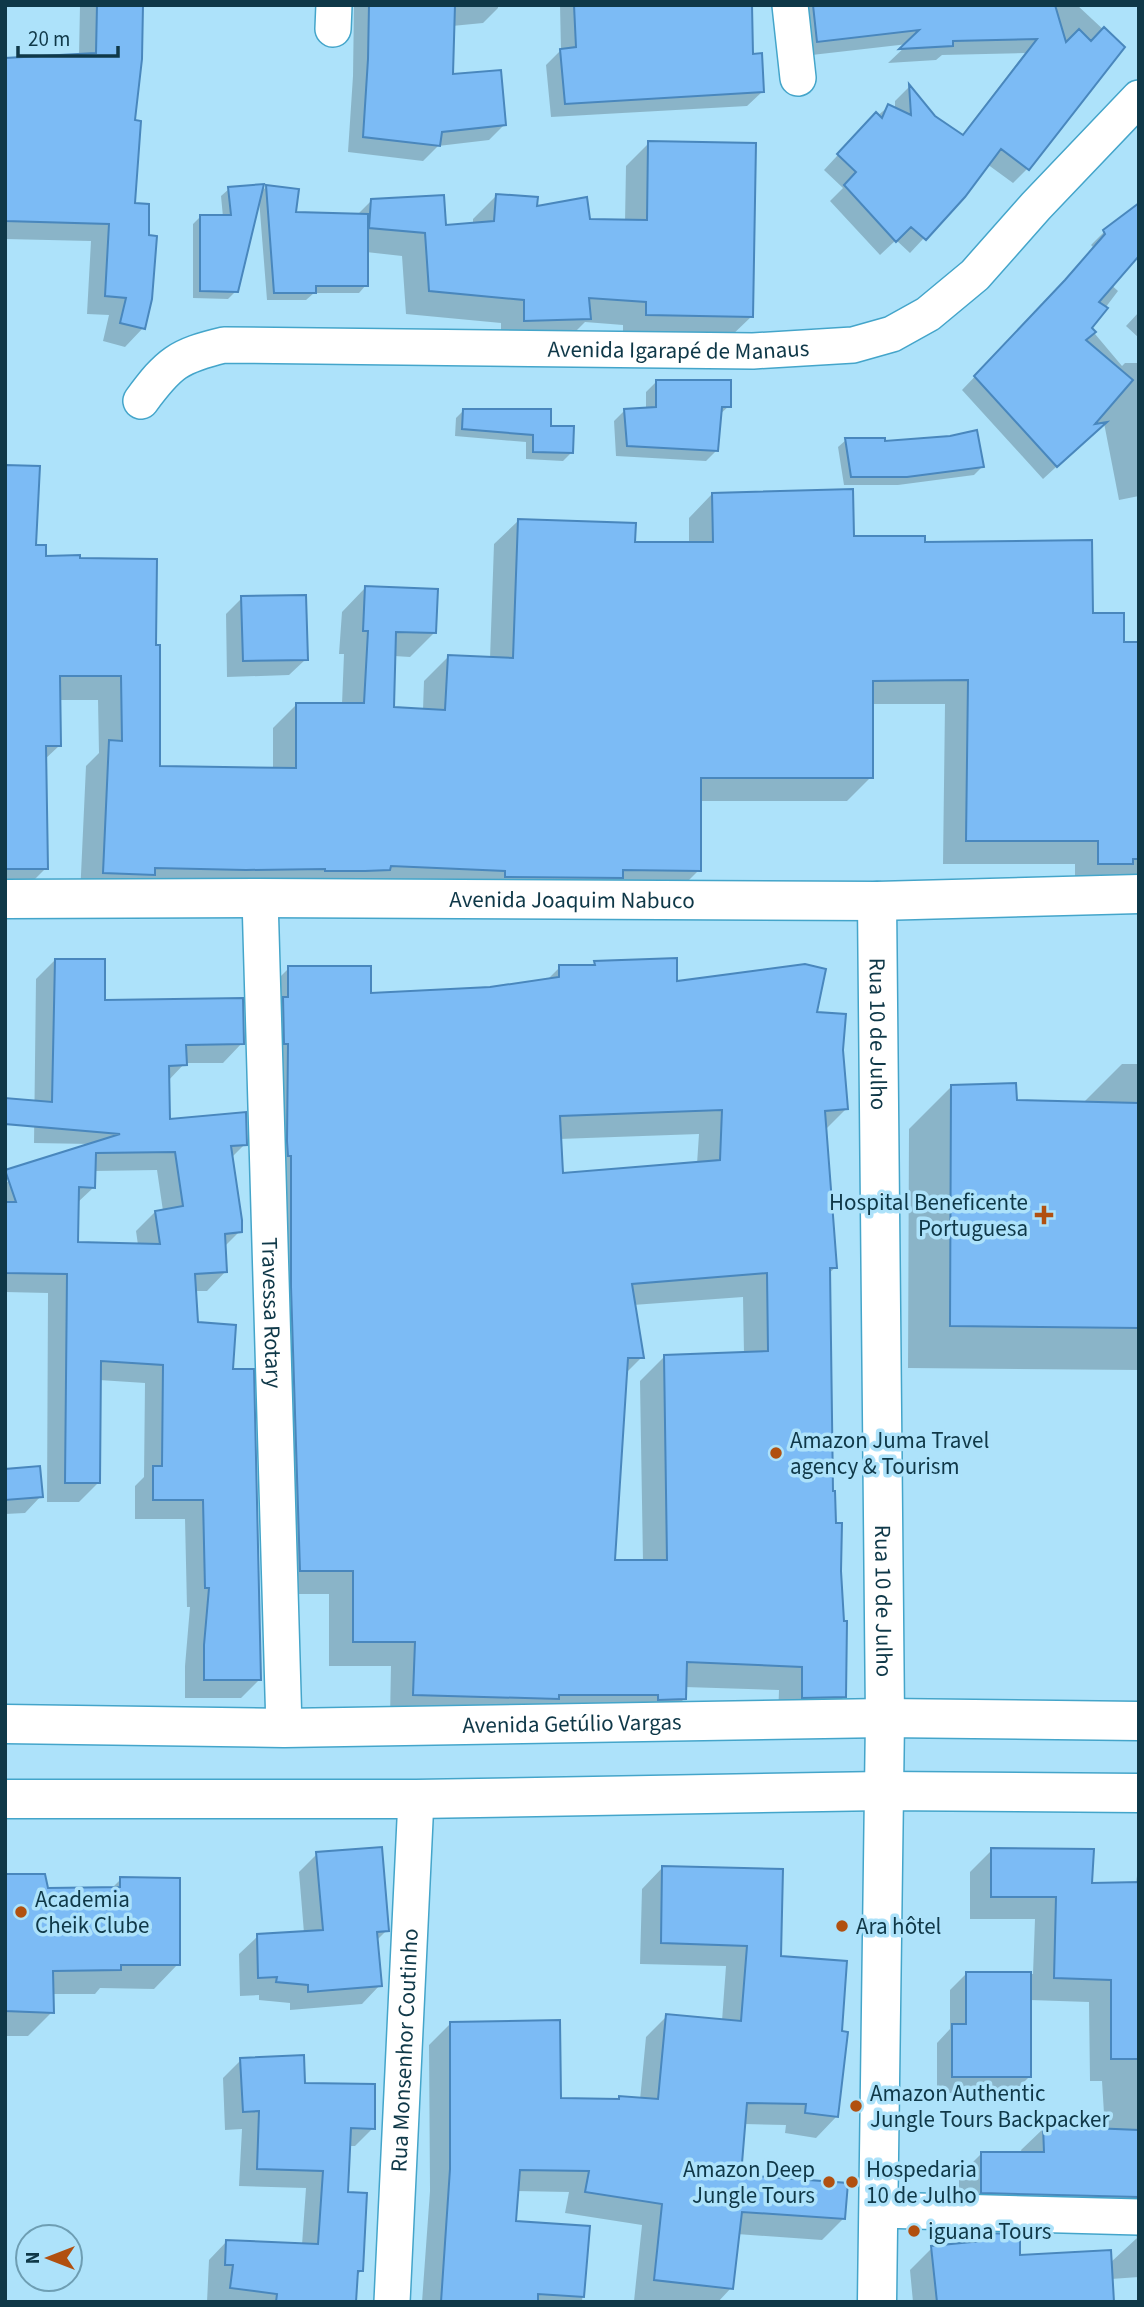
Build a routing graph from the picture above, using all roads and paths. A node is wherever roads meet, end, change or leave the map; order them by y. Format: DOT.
graph roads {
  1 [pos="790,5"];
  2 [pos="798,78"];
  3 [pos="1139,98"];
  4 [pos="141,401"];
  5 [pos="1139,894"];
  6 [pos="260,898"];
  7 [pos="5,899"];
  8 [pos="877,901"];
  9 [pos="885,1718"];
  10 [pos="1139,1721"];
  11 [pos="5,1724"];
  12 [pos="284,1728"];
  13 [pos="882,1791"];
  14 [pos="1139,1793"];
  15 [pos="5,1799"];
  16 [pos="416,1799"];
  17 [pos="880,2210"];
  18 [pos="1139,2217"];
  19 [pos="392,2302"];
  20 [pos="877,2302"];
  1 -- 2 [label="street"];
  3 -- 4 [label="street, Avenida Igarapé de Manaus"];
  5 -- 8 [label="main road, Avenida Joaquim Nabuco"];
  6 -- 7 [label="main road, Avenida Joaquim Nabuco"];
  6 -- 8 [label="main road, Avenida Joaquim Nabuco"];
  6 -- 12 [label="street, Travessa Rotary"];
  8 -- 9 [label="main road, Rua 10 de Julho"];
  9 -- 10 [label="main road, Avenida Getúlio Vargas"];
  9 -- 12 [label="main road, Avenida Getúlio Vargas"];
  9 -- 13 [label="main road, Rua 10 de Julho"];
  11 -- 12 [label="main road, Avenida Getúlio Vargas"];
  13 -- 14 [label="main road"];
  13 -- 16 [label="main road"];
  13 -- 17 [label="main road, Rua 10 de Julho"];
  15 -- 16 [label="main road"];
  16 -- 19 [label="street, Rua Monsenhor Coutinho"];
  17 -- 18 [label="street"];
  17 -- 20 [label="main road, Rua 10 de Julho"];
}
